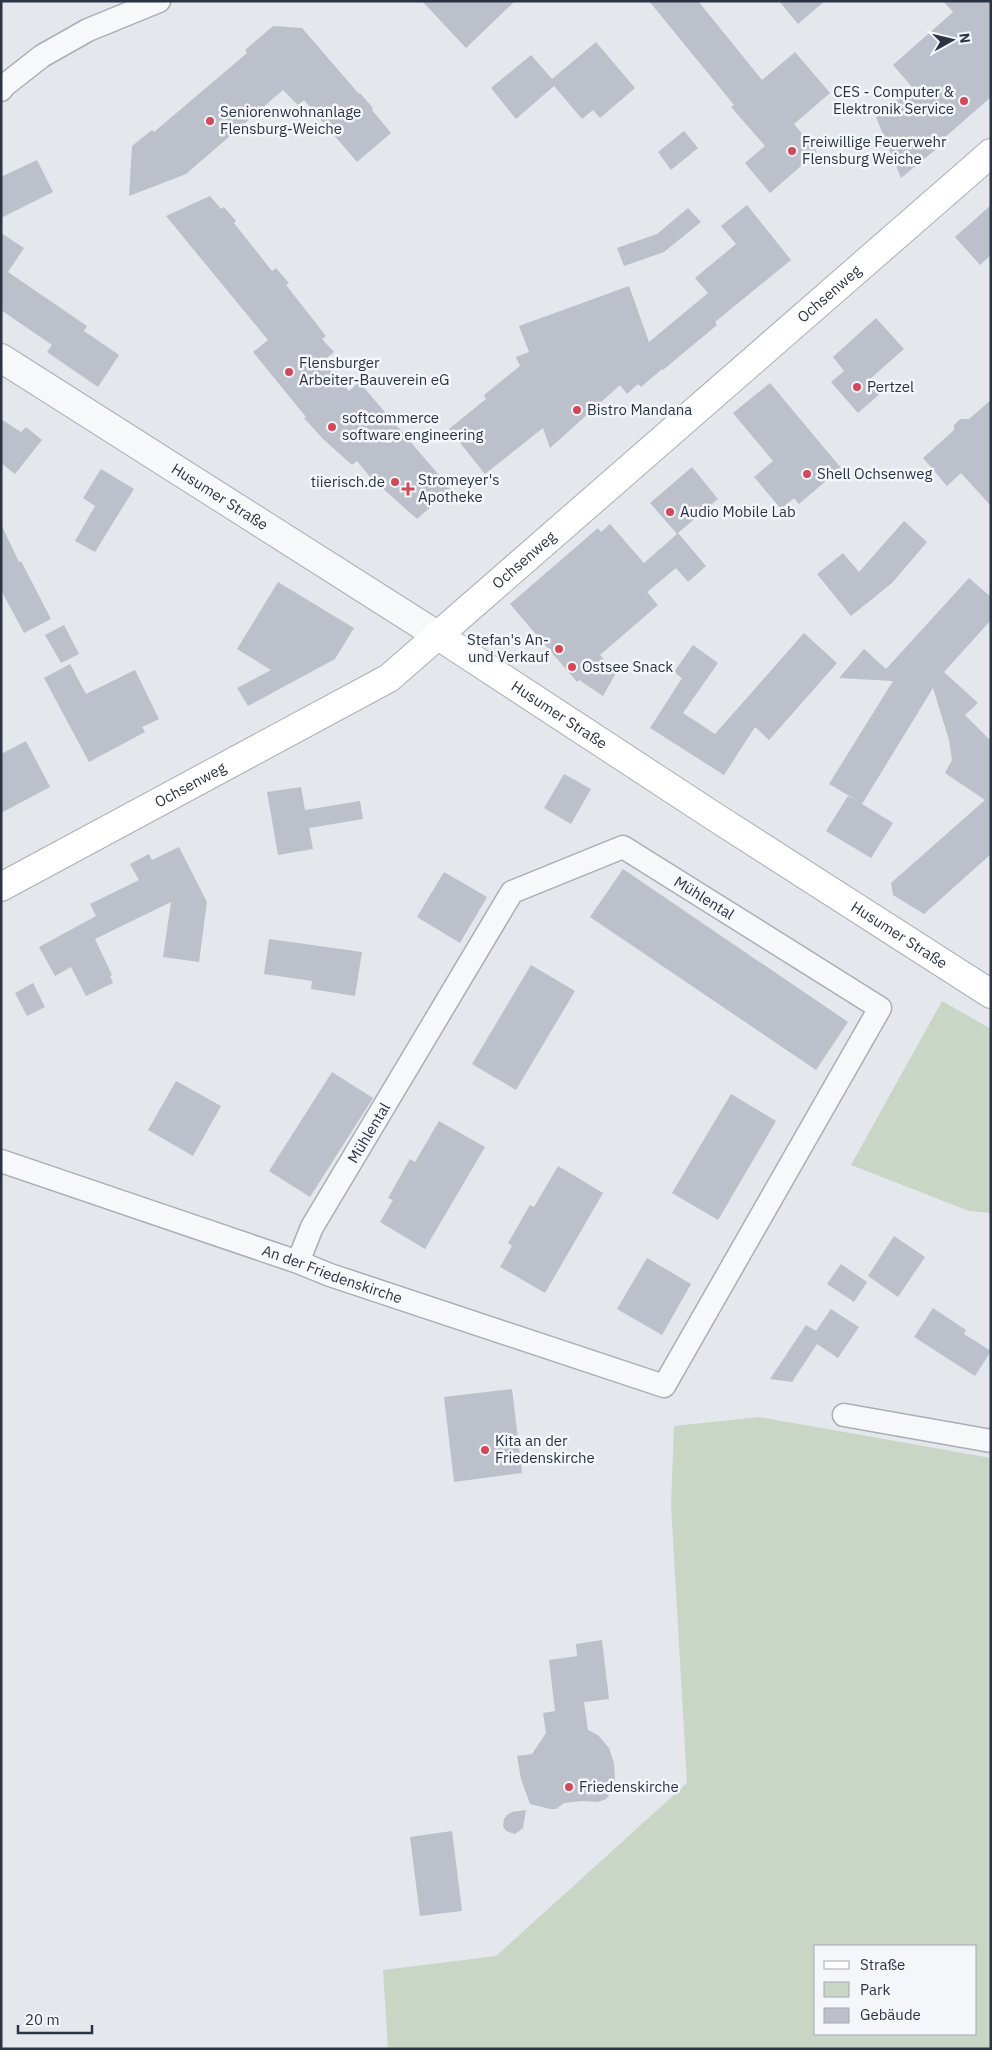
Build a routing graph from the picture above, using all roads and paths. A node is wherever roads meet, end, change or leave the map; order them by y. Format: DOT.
graph roads {
  1 [pos="159,1"];
  2 [pos="3,85"];
  3 [pos="991,152"];
  4 [pos="1,358"];
  5 [pos="438,634"];
  6 [pos="1,887"];
  7 [pos="991,994"];
  8 [pos="1,1161"];
  9 [pos="298,1262"];
  10 [pos="664,1386"];
  11 [pos="844,1415"];
  12 [pos="991,1441"];
  1 -- 2 [label="street"];
  3 -- 5 [label="main road, Ochsenweg"];
  4 -- 5 [label="street, Husumer Straße"];
  5 -- 6 [label="main road, Ochsenweg"];
  5 -- 7 [label="main road, Husumer Straße"];
  8 -- 9 [label="street, An der Friedenskirche"];
  9 -- 10 [label="street, An der Friedenskirche"];
  9 -- 10 [label="street, Mühlental"];
  11 -- 12 [label="street"];
}
